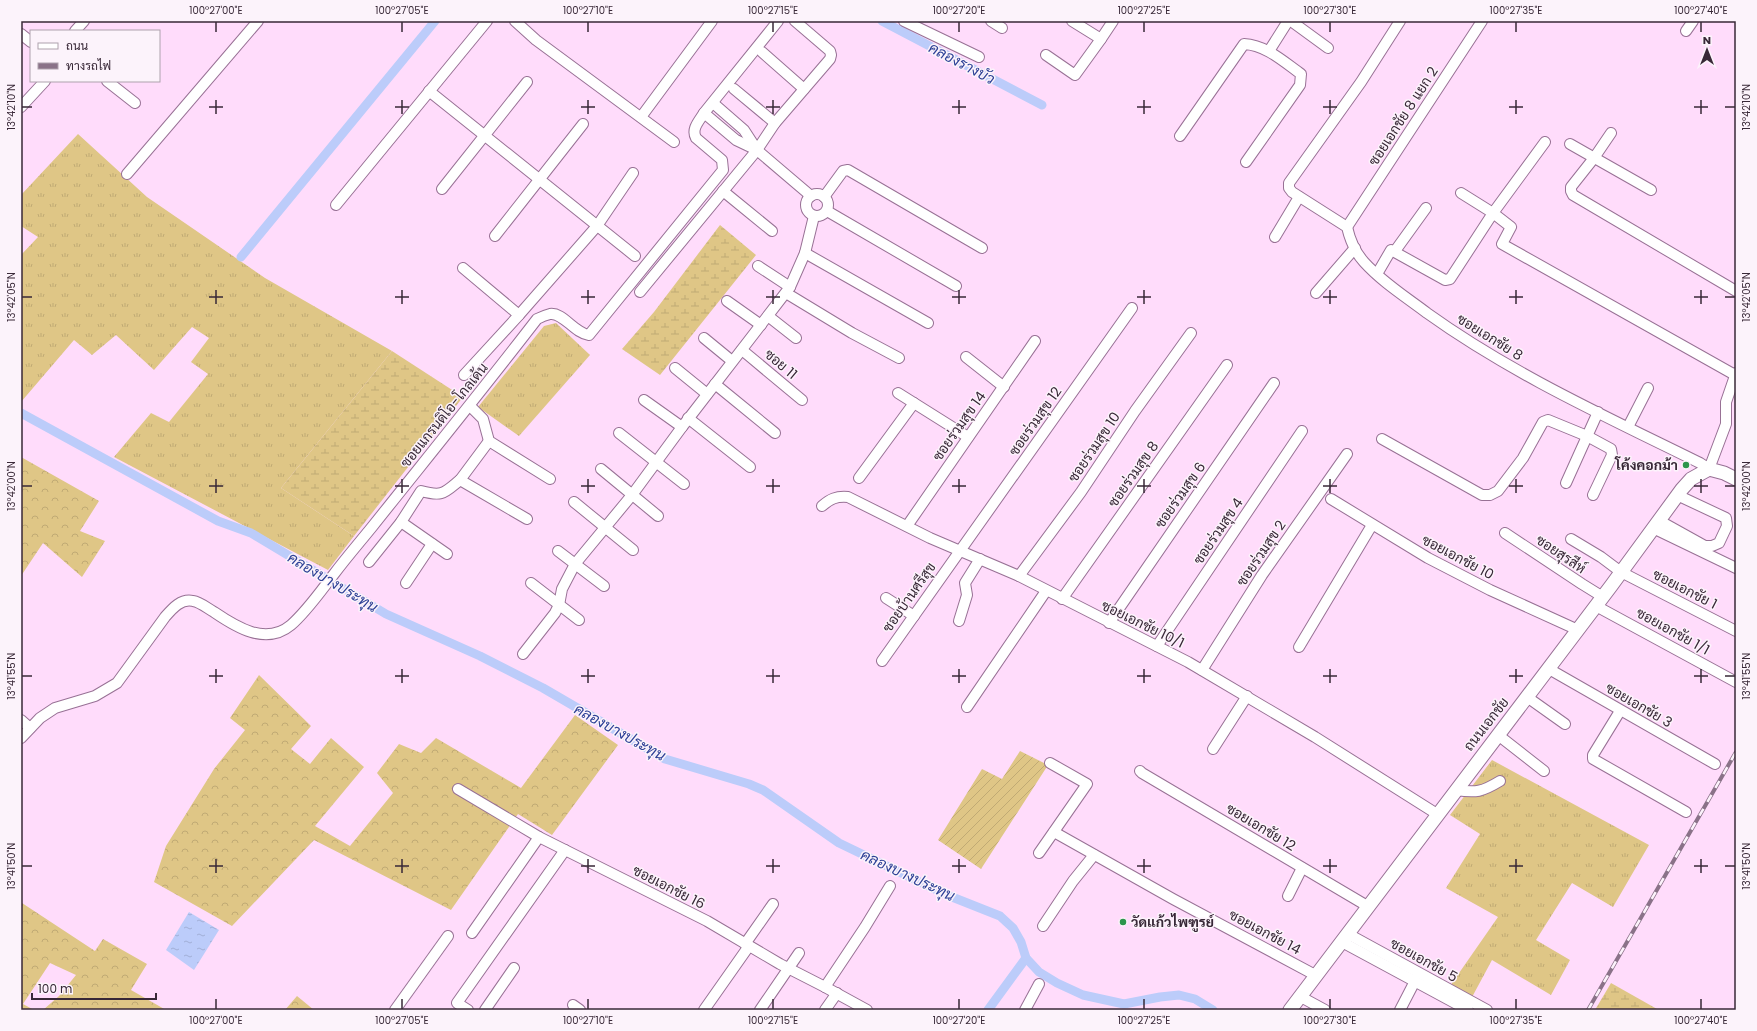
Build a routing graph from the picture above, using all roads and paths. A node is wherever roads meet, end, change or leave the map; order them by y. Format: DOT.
graph roads {
  1 [pos="84,21"];
  2 [pos="258,21"];
  3 [pos="487,21"];
  4 [pos="515,21"];
  5 [pos="712,21"];
  6 [pos="778,21"];
  7 [pos="795,21"];
  8 [pos="904,21"];
  9 [pos="992,21"];
  10 [pos="1072,21"];
  11 [pos="1113,21"];
  12 [pos="1400,21"];
  13 [pos="1482,21"];
  14 [pos="1693,21"];
  15 [pos="1287,22"];
  16 [pos="1002,28"];
  17 [pos="76,30"];
  18 [pos="1686,31"];
  19 [pos="21,34"];
  20 [pos="1100,39"];
  21 [pos="30,41"];
  22 [pos="1328,48"];
  23 [pos="1269,51"];
  24 [pos="762,52"];
  25 [pos="1046,55"];
  26 [pos="979,57"];
  27 [pos="44,82"];
  28 [pos="109,82"];
  29 [pos="527,82"];
  30 [pos="734,89"];
  31 [pos="804,89"];
  32 [pos="428,92"];
  33 [pos="713,103"];
  34 [pos="135,104"];
  35 [pos="21,107"];
  36 [pos="704,113"];
  37 [pos="641,117"];
  38 [pos="775,123"];
  39 [pos="583,124"];
  40 [pos="1611,133"];
  41 [pos="484,135"];
  42 [pos="1180,136"];
  43 [pos="674,142"];
  44 [pos="1546,142"];
  45 [pos="1570,144"];
  46 [pos="757,150"];
  47 [pos="1594,158"];
  48 [pos="1246,162"];
  49 [pos="633,173"];
  50 [pos="128,174"];
  51 [pos="539,179"];
  52 [pos="442,189"];
  53 [pos="1651,190"];
  54 [pos="723,191"];
  55 [pos="1460,193"];
  56 [pos="811,196"];
  57 [pos="824,197"];
  58 [pos="1299,197"];
  59 [pos="336,205"];
  60 [pos="1426,208"];
  61 [pos="827,211"];
  62 [pos="1493,213"];
  63 [pos="814,216"];
  64 [pos="597,226"];
  65 [pos="1347,227"];
  66 [pos="772,231"];
  67 [pos="495,236"];
  68 [pos="1275,237"];
  69 [pos="982,248"];
  70 [pos="1355,248"];
  71 [pos="1395,251"];
  72 [pos="804,253"];
  73 [pos="635,256"];
  74 [pos="758,266"];
  75 [pos="463,268"];
  76 [pos="1377,274"];
  77 [pos="956,286"];
  78 [pos="788,290"];
  79 [pos="1736,291"];
  80 [pos="640,292"];
  81 [pos="1316,293"];
  82 [pos="727,301"];
  83 [pos="1132,308"];
  84 [pos="519,316"];
  85 [pos="768,316"];
  86 [pos="928,323"];
  87 [pos="761,325"];
  88 [pos="1191,332"];
  89 [pos="704,338"];
  90 [pos="796,338"];
  91 [pos="1035,341"];
  92 [pos="742,350"];
  93 [pos="966,357"];
  94 [pos="899,358"];
  95 [pos="732,361"];
  96 [pos="1227,364"];
  97 [pos="674,368"];
  98 [pos="1736,374"];
  99 [pos="464,375"];
  100 [pos="1274,383"];
  101 [pos="715,384"];
  102 [pos="1004,387"];
  103 [pos="1648,388"];
  104 [pos="707,394"];
  105 [pos="898,394"];
  106 [pos="1732,398"];
  107 [pos="644,400"];
  108 [pos="802,400"];
  109 [pos="914,404"];
  110 [pos="470,406"];
  111 [pos="1598,412"];
  112 [pos="688,418"];
  113 [pos="682,427"];
  114 [pos="1628,427"];
  115 [pos="1302,431"];
  116 [pos="618,433"];
  117 [pos="775,433"];
  118 [pos="1587,436"];
  119 [pos="968,437"];
  120 [pos="1382,439"];
  121 [pos="490,440"];
  122 [pos="1347,454"];
  123 [pos="656,461"];
  124 [pos="750,467"];
  125 [pos="600,470"];
  126 [pos="1709,470"];
  127 [pos="859,478"];
  128 [pos="1736,479"];
  129 [pos="460,480"];
  130 [pos="550,480"];
  131 [pos="1566,483"];
  132 [pos="684,484"];
  133 [pos="632,495"];
  134 [pos="1593,495"];
  135 [pos="1677,495"];
  136 [pos="1331,499"];
  137 [pos="574,502"];
  138 [pos="822,506"];
  139 [pos="658,516"];
  140 [pos="1726,518"];
  141 [pos="527,519"];
  142 [pos="401,522"];
  143 [pos="1736,523"];
  144 [pos="1657,524"];
  145 [pos="1372,525"];
  146 [pos="907,526"];
  147 [pos="605,528"];
  148 [pos="1505,533"];
  149 [pos="1571,540"];
  150 [pos="432,544"];
  151 [pos="633,550"];
  152 [pos="960,550"];
  153 [pos="558,552"];
  154 [pos="447,554"];
  155 [pos="980,559"];
  156 [pos="369,562"];
  157 [pos="575,564"];
  158 [pos="1736,568"];
  159 [pos="1621,572"];
  160 [pos="1019,576"];
  161 [pos="406,583"];
  162 [pos="531,583"];
  163 [pos="604,586"];
  164 [pos="1046,591"];
  165 [pos="886,598"];
  166 [pos="1062,599"];
  167 [pos="1600,601"];
  168 [pos="559,604"];
  169 [pos="914,616"];
  170 [pos="579,620"];
  171 [pos="959,621"];
  172 [pos="1108,623"];
  173 [pos="1578,630"];
  174 [pos="1736,631"];
  175 [pos="1157,646"];
  176 [pos="1299,647"];
  177 [pos="523,654"];
  178 [pos="882,661"];
  179 [pos="1549,669"];
  180 [pos="1202,670"];
  181 [pos="1736,682"];
  182 [pos="1247,696"];
  183 [pos="1527,697"];
  184 [pos="967,707"];
  185 [pos="1620,711"];
  186 [pos="21,720"];
  187 [pos="1565,724"];
  188 [pos="30,728"];
  189 [pos="1498,735"];
  190 [pos="21,738"];
  191 [pos="1213,749"];
  192 [pos="1050,763"];
  193 [pos="1715,764"];
  194 [pos="1140,771"];
  195 [pos="1544,771"];
  196 [pos="1500,781"];
  197 [pos="458,789"];
  198 [pos="1456,790"];
  199 [pos="1686,812"];
  200 [pos="1437,814"];
  201 [pos="1054,832"];
  202 [pos="539,837"];
  203 [pos="565,850"];
  204 [pos="1039,853"];
  205 [pos="1094,855"];
  206 [pos="1302,868"];
  207 [pos="890,886"];
  208 [pos="1288,896"];
  209 [pos="773,904"];
  210 [pos="1369,907"];
  211 [pos="1043,926"];
  212 [pos="472,933"];
  213 [pos="448,936"];
  214 [pos="1345,938"];
  215 [pos="747,945"];
  216 [pos="799,953"];
  217 [pos="514,968"];
  218 [pos="788,968"];
  219 [pos="1317,976"];
  220 [pos="1415,981"];
  221 [pos="1040,984"];
  222 [pos="825,987"];
  223 [pos="837,993"];
  224 [pos="1301,997"];
  225 [pos="395,1010"];
  226 [pos="468,1010"];
  227 [pos="485,1010"];
  228 [pos="704,1010"];
  229 [pos="760,1010"];
  230 [pos="825,1010"];
  231 [pos="867,1010"];
  232 [pos="1025,1010"];
  233 [pos="1290,1010"];
  234 [pos="1325,1010"];
  235 [pos="1400,1010"];
  236 [pos="1468,1010"];
  237 [pos="1487,1010"];
  1 -- 17 [label="street"];
  2 -- 50 [label="street"];
  3 -- 32 [label="street"];
  4 -- 37 [label="street"];
  5 -- 37 [label="street"];
  6 -- 33 [label="street, ซอยแกรนดิโอ-โกลเด้น"];
  7 -- 31 [label="street"];
  8 -- 26 [label="street"];
  9 -- 16 [label="street"];
  10 -- 20 [label="street"];
  11 -- 20 [label="street"];
  12 -- 58 [label="street"];
  13 -- 65 [label="street, ซอยเอกชัย 8 แยก 2"];
  14 -- 18 [label="street"];
  15 -- 22 [label="street"];
  15 -- 23 [label="street"];
  19 -- 21 [label="street"];
  20 -- 25 [label="street"];
  23 -- 42 [label="street"];
  23 -- 48 [label="street"];
  24 -- 31 [label="street"];
  27 -- 35 [label="street"];
  28 -- 34 [label="street"];
  29 -- 41 [label="street"];
  30 -- 38 [label="street"];
  31 -- 38 [label="street"];
  32 -- 41 [label="street"];
  32 -- 59 [label="street"];
  33 -- 36 [label="street, ซอยแกรนดิโอ-โกลเด้น"];
  33 -- 46 [label="street"];
  36 -- 46 [label="street"];
  36 -- 110 [label="street, ซอยแกรนดิโอ-โกลเด้น"];
  37 -- 43 [label="street"];
  38 -- 46 [label="street"];
  39 -- 51 [label="street"];
  40 -- 47 [label="street"];
  41 -- 51 [label="street"];
  41 -- 52 [label="street"];
  44 -- 62 [label="street"];
  45 -- 47 [label="street"];
  46 -- 54 [label="street"];
  46 -- 56 [label="street"];
  47 -- 53 [label="street"];
  47 -- 79 [label="street"];
  49 -- 64 [label="street"];
  51 -- 64 [label="street"];
  51 -- 67 [label="street"];
  54 -- 66 [label="street"];
  54 -- 80 [label="street"];
  55 -- 62 [label="street"];
  56 -- 57 [label="street"];
  56 -- 63 [label="street"];
  57 -- 61 [label="street"];
  57 -- 69 [label="street"];
  58 -- 65 [label="street"];
  58 -- 68 [label="street"];
  60 -- 71 [label="street"];
  61 -- 63 [label="street"];
  61 -- 77 [label="street"];
  62 -- 71 [label="street"];
  62 -- 98 [label="street"];
  63 -- 72 [label="street"];
  64 -- 73 [label="street"];
  64 -- 84 [label="street"];
  65 -- 70 [label="street, ซอยเอกชัย 8"];
  70 -- 76 [label="street, ซอยเอกชัย 8"];
  70 -- 81 [label="street"];
  71 -- 76 [label="street"];
  72 -- 78 [label="street"];
  72 -- 86 [label="street"];
  74 -- 78 [label="street"];
  75 -- 84 [label="street"];
  76 -- 111 [label="street, ซอยเอกชัย 8"];
  78 -- 85 [label="street"];
  78 -- 94 [label="street"];
  82 -- 87 [label="street"];
  83 -- 152 [label="street, ซอยร่วมสุข 12"];
  84 -- 99 [label="street"];
  85 -- 87 [label="street"];
  85 -- 90 [label="street"];
  87 -- 92 [label="street"];
  88 -- 160 [label="street, ซอยร่วมสุข 10"];
  89 -- 95 [label="street"];
  91 -- 102 [label="street, ซอยร่วมสุข 14"];
  92 -- 95 [label="street"];
  92 -- 108 [label="street, ซอย 11"];
  93 -- 102 [label="street"];
  95 -- 101 [label="street"];
  96 -- 166 [label="street, ซอยร่วมสุข 8"];
  97 -- 104 [label="street"];
  98 -- 106 [label="street"];
  100 -- 172 [label="street, ซอยร่วมสุข 6"];
  101 -- 104 [label="street"];
  101 -- 117 [label="street"];
  102 -- 119 [label="street, ซอยร่วมสุข 14"];
  103 -- 114 [label="street"];
  104 -- 112 [label="street"];
  105 -- 109 [label="street"];
  106 -- 126 [label="street"];
  107 -- 113 [label="street"];
  109 -- 119 [label="street"];
  109 -- 127 [label="street"];
  110 -- 121 [label="street"];
  110 -- 188 [label="street, ซอยแกรนดิโอ-โกลเด้น"];
  111 -- 114 [label="street, ซอยเอกชัย 8"];
  111 -- 118 [label="street"];
  112 -- 113 [label="street"];
  112 -- 124 [label="street"];
  113 -- 123 [label="street"];
  114 -- 126 [label="street, ซอยเอกชัย 8"];
  115 -- 175 [label="street, ซอยร่วมสุข 4"];
  116 -- 123 [label="street"];
  118 -- 120 [label="street"];
  118 -- 131 [label="street"];
  118 -- 134 [label="street"];
  119 -- 146 [label="street, ซอยร่วมสุข 14"];
  121 -- 129 [label="street"];
  121 -- 130 [label="street"];
  122 -- 180 [label="street, ซอยร่วมสุข 2"];
  123 -- 132 [label="street"];
  123 -- 133 [label="street"];
  125 -- 133 [label="street"];
  126 -- 128 [label="main road"];
  126 -- 135 [label="main road, ถนนเอกชัย"];
  129 -- 141 [label="street"];
  129 -- 142 [label="street"];
  133 -- 139 [label="street"];
  133 -- 147 [label="street"];
  135 -- 140 [label="street"];
  135 -- 144 [label="main road, ถนนเอกชัย"];
  136 -- 145 [label="street, ซอยเอกชัย 10"];
  137 -- 147 [label="street"];
  138 -- 146 [label="street, ซอยเอกชัย 10/1"];
  140 -- 143 [label="street"];
  140 -- 144 [label="street"];
  142 -- 150 [label="street"];
  142 -- 156 [label="street"];
  144 -- 158 [label="street"];
  144 -- 159 [label="main road, ถนนเอกชัย"];
  145 -- 173 [label="street, ซอยเอกชัย 10"];
  145 -- 176 [label="street"];
  146 -- 152 [label="street, ซอยเอกชัย 10/1"];
  147 -- 151 [label="street"];
  147 -- 157 [label="street"];
  148 -- 167 [label="street, ซอยสุรสีห์"];
  149 -- 159 [label="street, ซอยเอกชัย 1"];
  150 -- 154 [label="street"];
  150 -- 161 [label="street"];
  152 -- 155 [label="street, ซอยเอกชัย 10/1"];
  152 -- 169 [label="street, ซอยบ้านศรีสุข"];
  153 -- 157 [label="street"];
  155 -- 160 [label="street, ซอยเอกชัย 10/1"];
  155 -- 171 [label="street"];
  157 -- 163 [label="street"];
  157 -- 168 [label="street"];
  159 -- 167 [label="main road, ถนนเอกชัย"];
  159 -- 174 [label="street, ซอยเอกชัย 1"];
  160 -- 164 [label="street, ซอยเอกชัย 10/1"];
  162 -- 168 [label="street"];
  164 -- 166 [label="street, ซอยเอกชัย 10/1"];
  164 -- 184 [label="street"];
  165 -- 169 [label="street"];
  166 -- 172 [label="street, ซอยเอกชัย 10/1"];
  167 -- 173 [label="main road, ถนนเอกชัย"];
  167 -- 181 [label="street, ซอยเอกชัย 1/1"];
  168 -- 170 [label="street"];
  168 -- 177 [label="street"];
  169 -- 178 [label="street, ซอยบ้านศรีสุข"];
  172 -- 175 [label="street, ซอยเอกชัย 10/1"];
  173 -- 179 [label="main road, ถนนเอกชัย"];
  175 -- 180 [label="street, ซอยเอกชัย 10/1"];
  179 -- 183 [label="main road, ถนนเอกชัย"];
  179 -- 185 [label="street, ซอยเอกชัย 3"];
  180 -- 182 [label="street, ซอยเอกชัย 10/1"];
  182 -- 191 [label="street"];
  182 -- 200 [label="street, ซอยเอกชัย 10/1"];
  183 -- 187 [label="street"];
  183 -- 189 [label="main road, ถนนเอกชัย"];
  185 -- 193 [label="street, ซอยเอกชัย 3"];
  185 -- 199 [label="street"];
  186 -- 188 [label="street"];
  188 -- 190 [label="street, ซอยแกรนดิโอ-โกลเด้น"];
  189 -- 195 [label="street"];
  189 -- 198 [label="main road, ถนนเอกชัย"];
  192 -- 201 [label="street"];
  194 -- 206 [label="street, ซอยเอกชัย 12"];
  196 -- 198 [label="street"];
  197 -- 202 [label="street, ซอยเอกชัย 16"];
  198 -- 200 [label="main road, ถนนเอกชัย"];
  200 -- 210 [label="main road, ถนนเอกชัย"];
  201 -- 204 [label="street"];
  201 -- 205 [label="street, ซอยเอกชัย 14"];
  202 -- 203 [label="street, ซอยเอกชัย 16"];
  202 -- 212 [label="street"];
  203 -- 215 [label="street, ซอยเอกชัย 16"];
  203 -- 226 [label="street"];
  205 -- 211 [label="street"];
  205 -- 219 [label="street, ซอยเอกชัย 14"];
  206 -- 208 [label="street"];
  206 -- 210 [label="street, ซอยเอกชัย 12"];
  207 -- 222 [label="street"];
  209 -- 215 [label="street"];
  210 -- 214 [label="main road, ถนนเอกชัย"];
  213 -- 225 [label="street"];
  214 -- 219 [label="main road, ถนนเอกชัย"];
  214 -- 220 [label="street"];
  214 -- 237 [label="street, ซอยเอกชัย 5"];
  215 -- 218 [label="street, ซอยเอกชัย 16"];
  215 -- 228 [label="street"];
  216 -- 218 [label="street"];
  217 -- 227 [label="street"];
  218 -- 222 [label="street, ซอยเอกชัย 16"];
  218 -- 229 [label="street"];
  219 -- 224 [label="main road, ถนนเอกชัย"];
  220 -- 235 [label="street"];
  220 -- 236 [label="street"];
  221 -- 232 [label="street"];
  222 -- 223 [label="street, ซอยเอกชัย 16"];
  223 -- 230 [label="street"];
  223 -- 231 [label="street, ซอยเอกชัย 16"];
  224 -- 233 [label="main road, ถนนเอกชัย"];
  224 -- 234 [label="street"];
}
